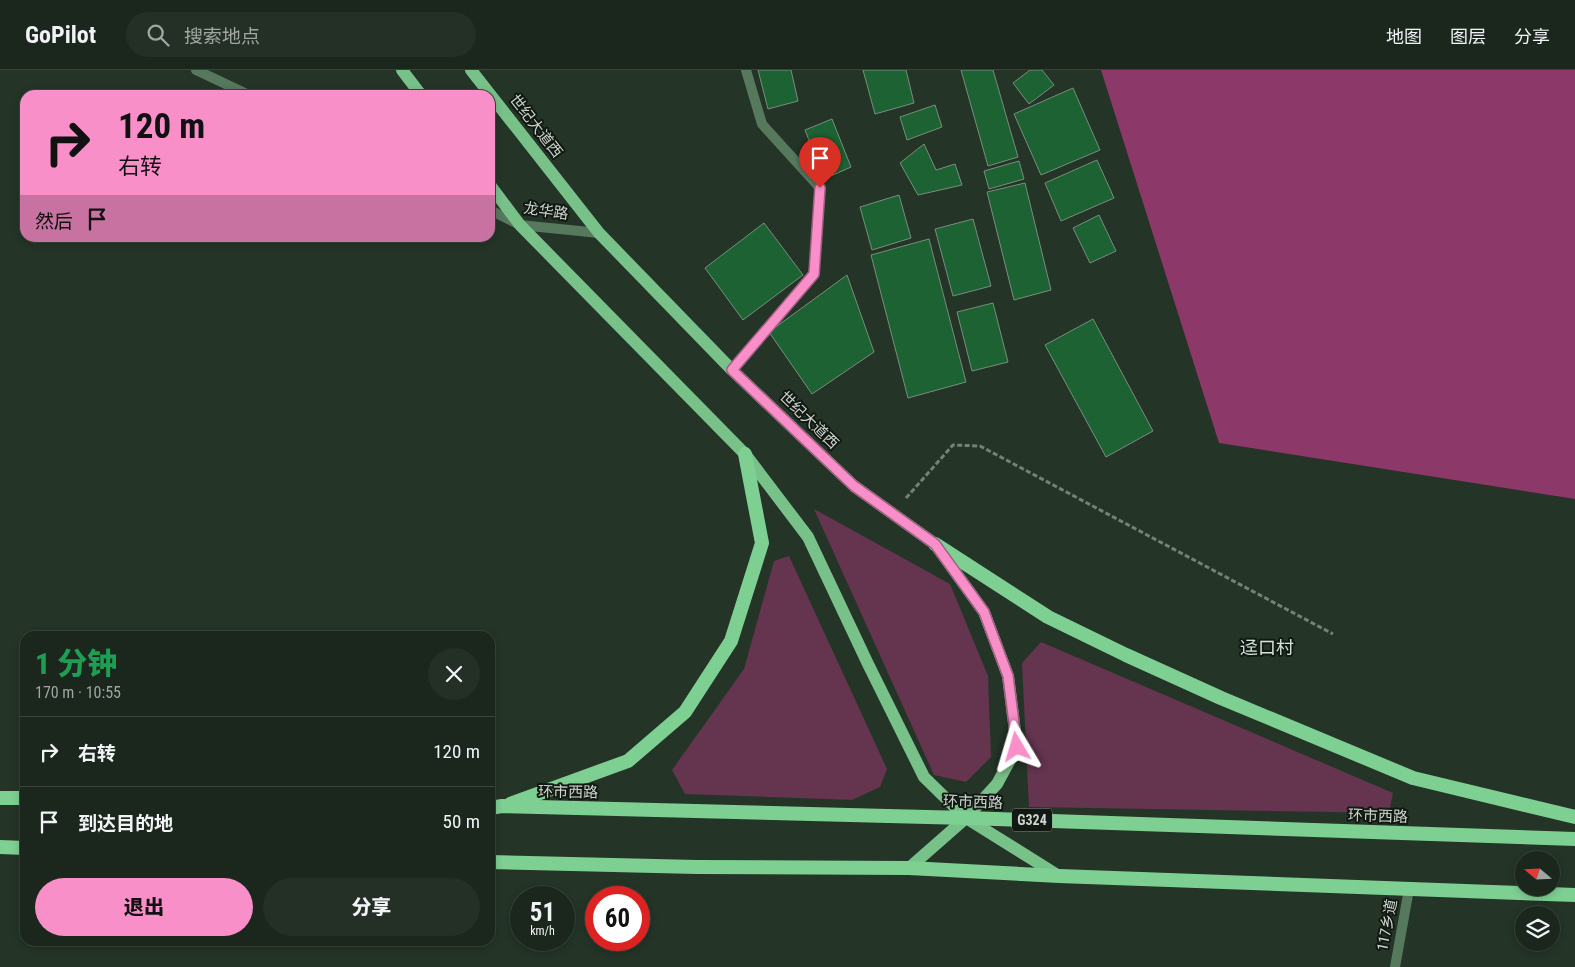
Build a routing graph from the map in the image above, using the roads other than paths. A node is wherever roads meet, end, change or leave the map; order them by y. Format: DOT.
graph roads {
  1 [pos="196,70"];
  2 [pos="402,70"];
  3 [pos="471,70"];
  4 [pos="746,70"];
  5 [pos="238,90"];
  6 [pos="417,90"];
  7 [pos="487,90"];
  8 [pos="495,101"];
  9 [pos="495,192"];
  10 [pos="495,212"];
  11 [pos="520,225"];
  12 [pos="599,233"];
  13 [pos="732,370"];
  14 [pos="745,454"];
  15 [pos="935,544"];
  16 [pos="0,798"];
  17 [pos="20,798"];
  18 [pos="496,807"];
  19 [pos="1575,817"];
  20 [pos="966,818"];
  21 [pos="1575,839"];
  22 [pos="0,847"];
  23 [pos="20,848"];
  24 [pos="495,862"];
  25 [pos="909,868"];
  26 [pos="1059,876"];
  27 [pos="1409,889"];
  28 [pos="1575,895"];
  29 [pos="1395,967"];
  1 -- 5 [label="street"];
  2 -- 6 [label="main road"];
  3 -- 7 [label="main road, 世纪大道西"];
  4 -- 13 [label="street"];
  8 -- 12 [label="main road, 世纪大道西"];
  9 -- 11 [label="main road"];
  10 -- 11 [label="street, 龙华路"];
  11 -- 12 [label="street, 龙华路"];
  11 -- 14 [label="main road"];
  12 -- 13 [label="main road, 世纪大道西"];
  13 -- 15 [label="main road, 世纪大道西"];
  14 -- 18 [label="highway"];
  14 -- 20 [label="main road"];
  15 -- 19 [label="highway"];
  15 -- 20 [label="main road, 世纪大道西"];
  16 -- 17 [label="highway"];
  18 -- 20 [label="highway, 环市西路 / G324"];
  20 -- 21 [label="highway, 环市西路 / G324"];
  20 -- 25 [label="main road, 世纪大道西"];
  20 -- 26 [label="main road"];
  22 -- 23 [label="highway"];
  24 -- 25 [label="highway"];
  25 -- 26 [label="highway"];
  26 -- 27 [label="highway"];
  27 -- 28 [label="highway"];
  27 -- 29 [label="street, 117乡道"];
}
